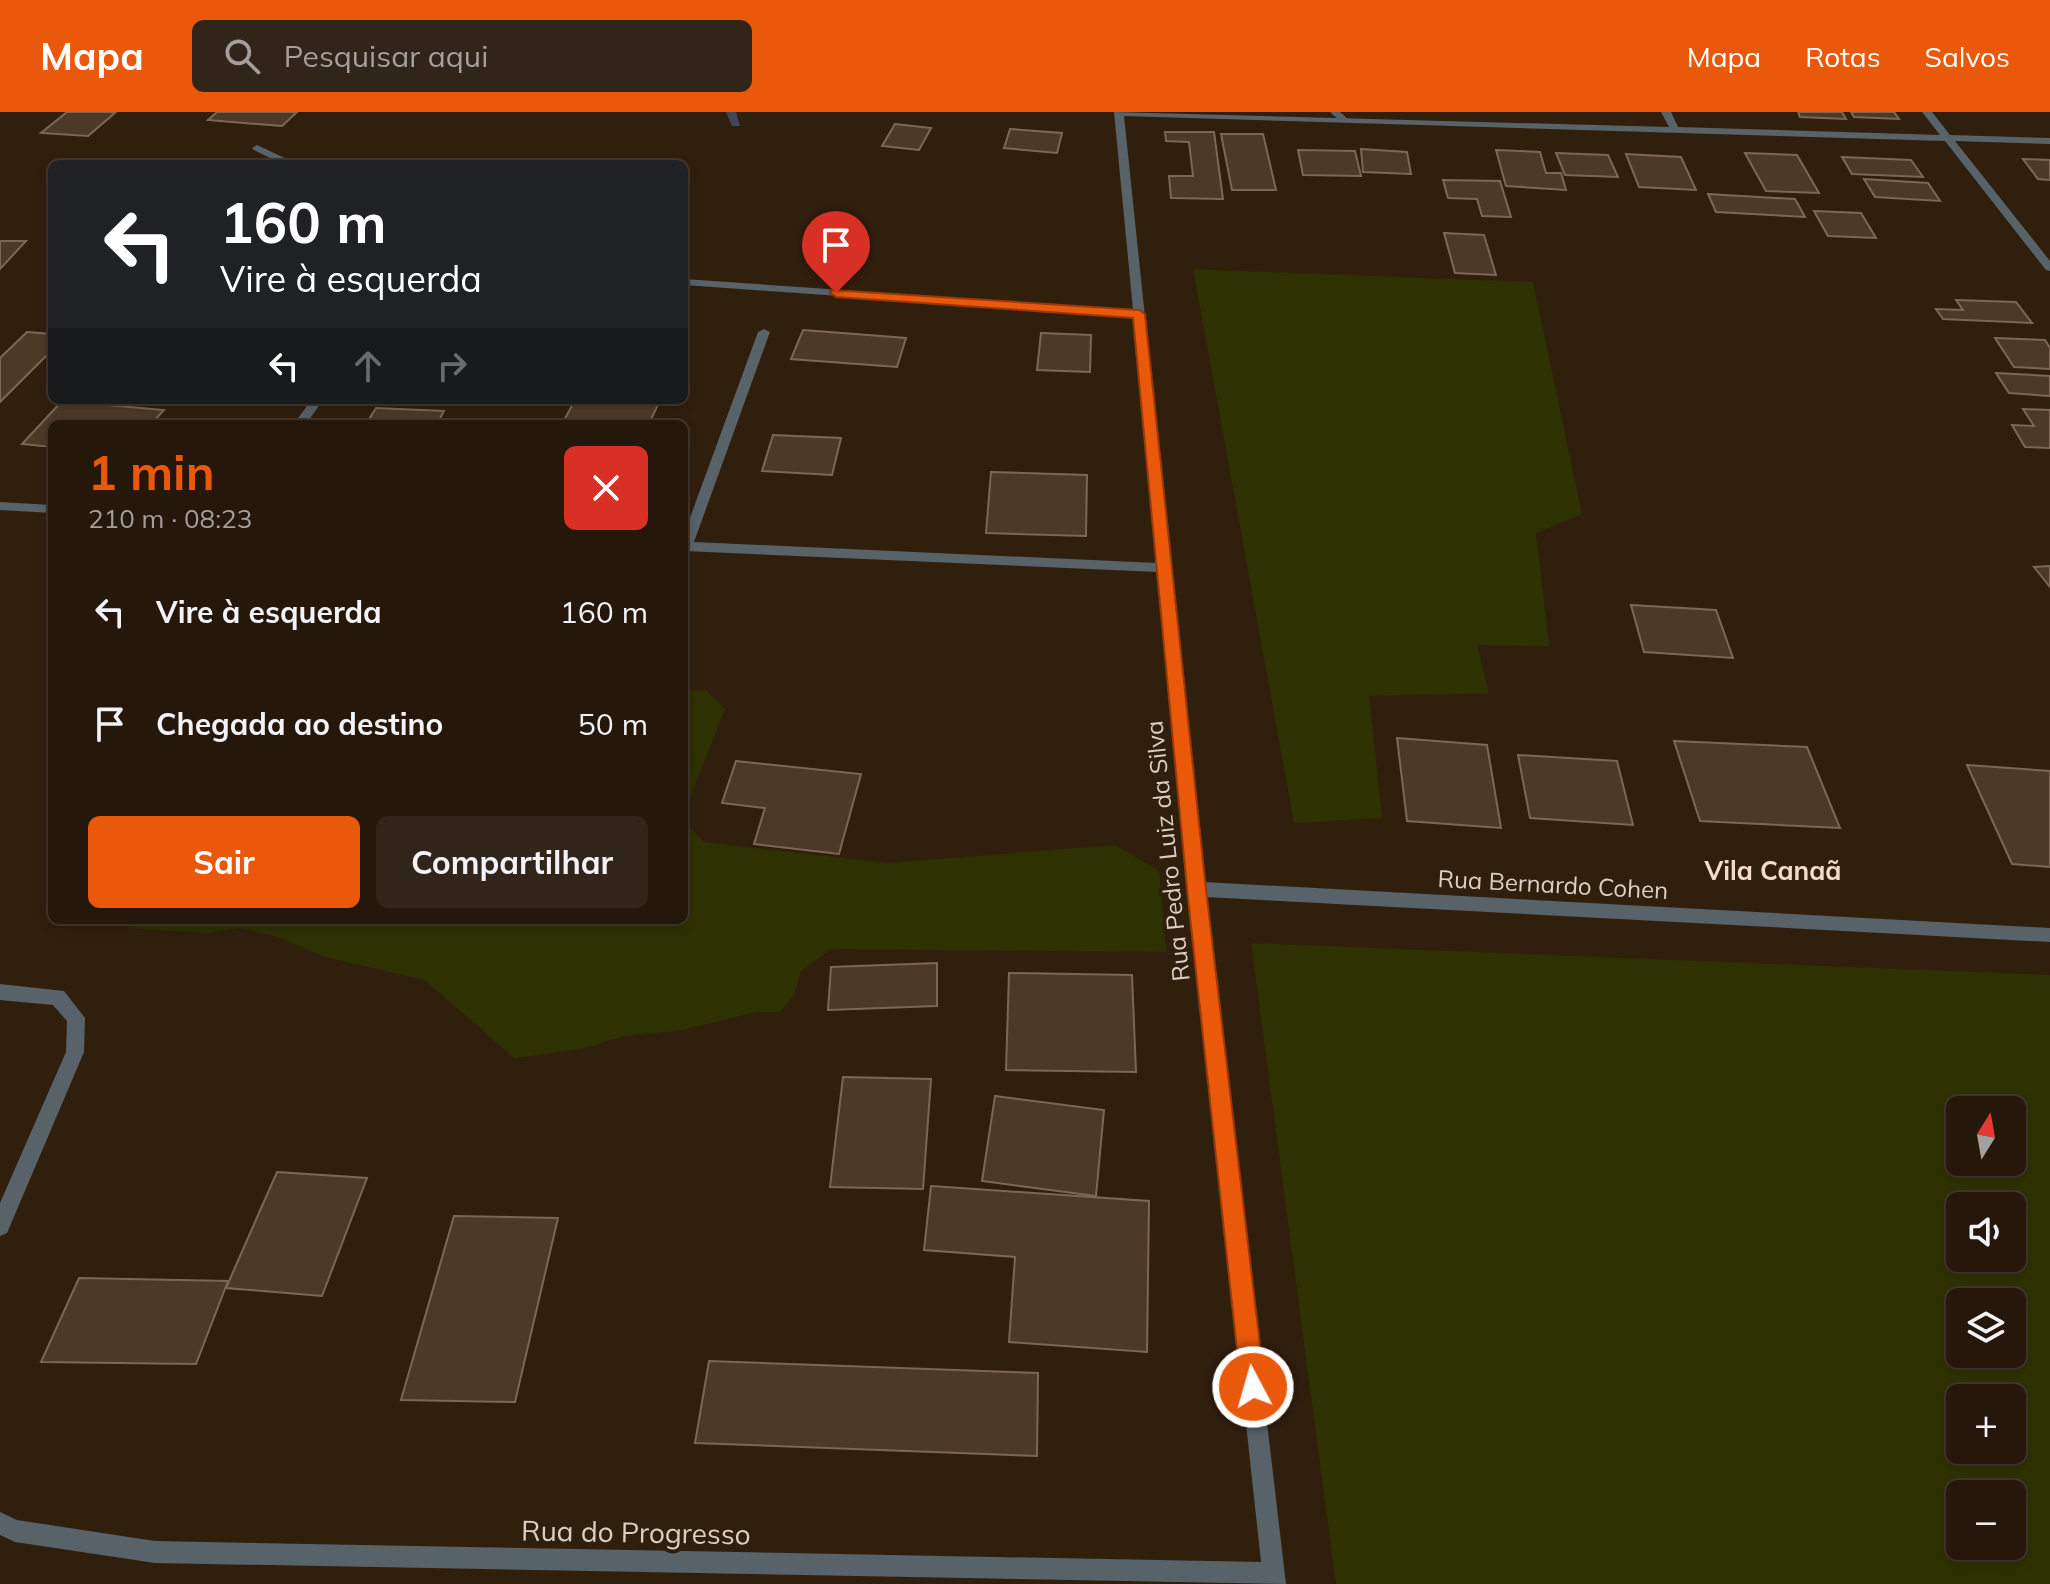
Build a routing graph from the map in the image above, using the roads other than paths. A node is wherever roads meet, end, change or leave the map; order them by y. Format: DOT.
graph roads {
  1 [pos="1119,112"];
  2 [pos="1335,112"];
  3 [pos="1666,112"];
  4 [pos="1927,112"];
  5 [pos="1402,117"];
  6 [pos="1344,120"];
  7 [pos="1675,130"];
  8 [pos="1947,138"];
  9 [pos="2050,141"];
  10 [pos="257,148"];
  11 [pos="282,160"];
  12 [pos="2050,268"];
  13 [pos="688,282"];
  14 [pos="1139,314"];
  15 [pos="764,332"];
  16 [pos="0,506"];
  17 [pos="48,509"];
  18 [pos="688,538"];
  19 [pos="688,546"];
  20 [pos="1164,568"];
  21 [pos="1196,889"];
  22 [pos="2050,935"];
  23 [pos="0,992"];
  24 [pos="0,1226"];
  25 [pos="0,1523"];
  26 [pos="1275,1579"];
  1 -- 6 [label="street"];
  1 -- 14 [label="street, Rua Pedro Luiz da Silva"];
  2 -- 6 [label="street"];
  3 -- 7 [label="street"];
  4 -- 8 [label="street"];
  5 -- 6 [label="street"];
  5 -- 7 [label="street"];
  7 -- 8 [label="street"];
  8 -- 9 [label="street"];
  8 -- 12 [label="street"];
  10 -- 11 [label="street"];
  13 -- 14 [label="street"];
  14 -- 20 [label="street, Rua Pedro Luiz da Silva"];
  15 -- 18 [label="street"];
  16 -- 17 [label="street"];
  19 -- 20 [label="street"];
  20 -- 21 [label="street, Rua Pedro Luiz da Silva"];
  21 -- 22 [label="street, Rua Bernardo Cohen"];
  21 -- 26 [label="street, Rua Pedro Luiz da Silva"];
  23 -- 24 [label="street"];
  25 -- 26 [label="street, Rua do Progresso"];
}
